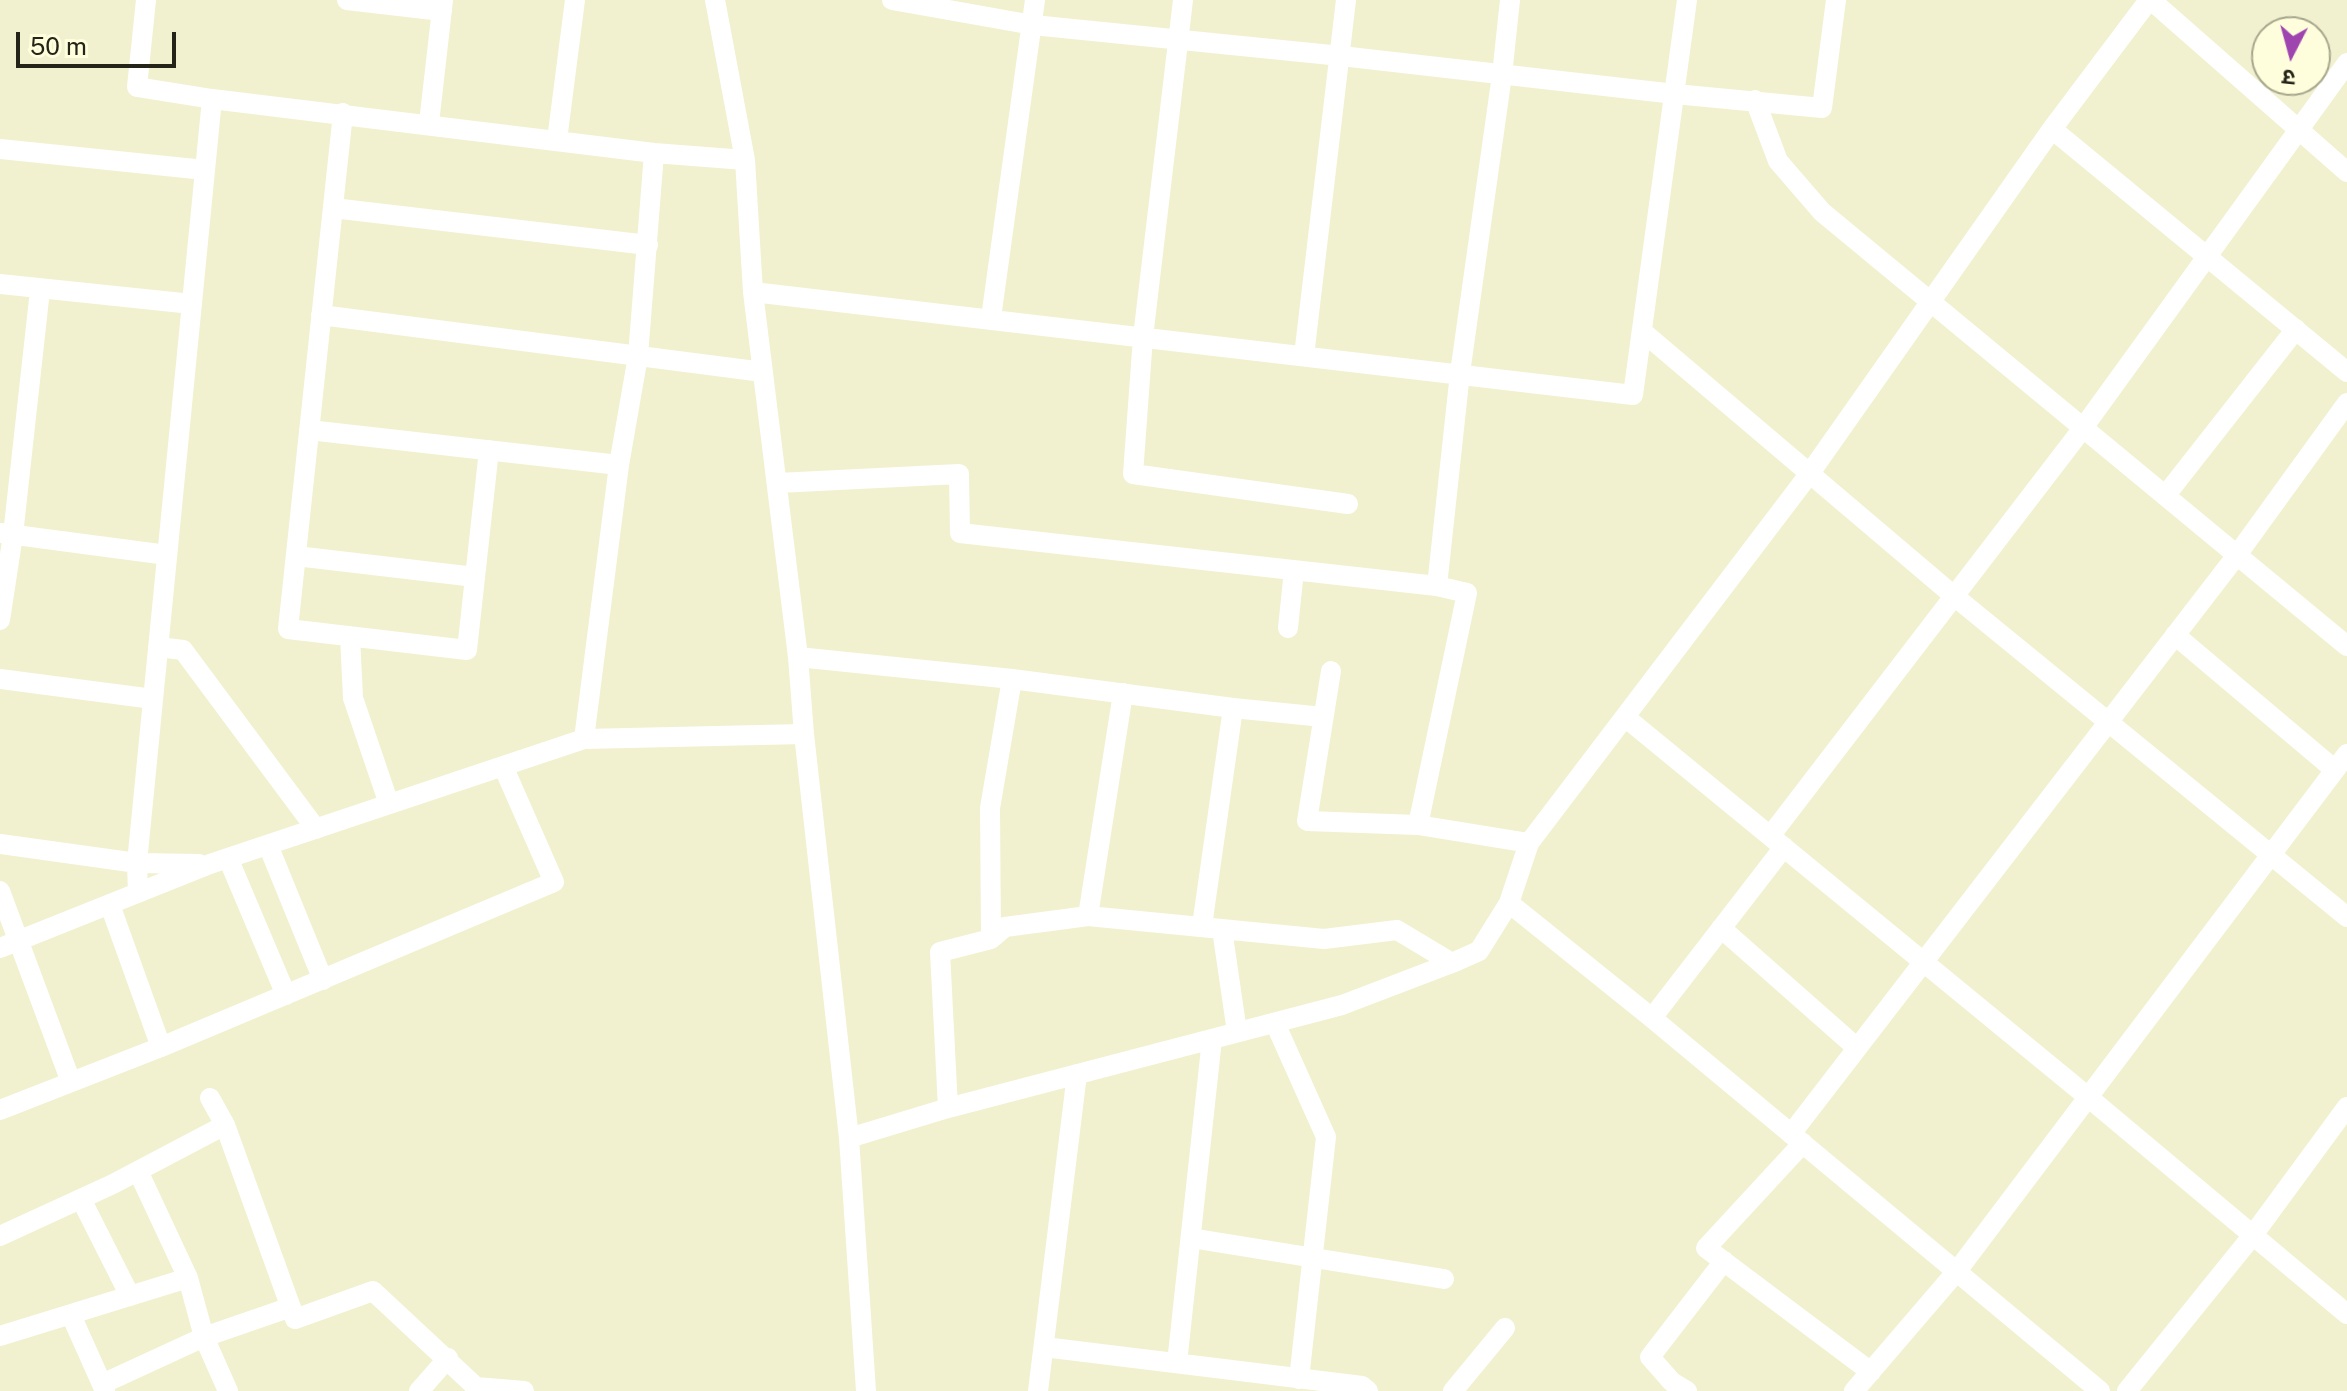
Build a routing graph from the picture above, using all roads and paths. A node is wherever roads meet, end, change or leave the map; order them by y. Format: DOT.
graph roads {
  1 [pos="146,0"];
  2 [pos="347,0"];
  3 [pos="575,0"];
  4 [pos="715,0"];
  5 [pos="892,0"];
  6 [pos="1035,0"];
  7 [pos="1183,0"];
  8 [pos="1346,0"];
  9 [pos="1510,0"];
  10 [pos="1687,0"];
  11 [pos="1836,0"];
  12 [pos="2150,0"];
  13 [pos="443,6"];
  14 [pos="1033,25"];
  15 [pos="1179,39"];
  16 [pos="1341,56"];
  17 [pos="2347,63"];
  18 [pos="1502,75"];
  19 [pos="1675,94"];
  20 [pos="212,99"];
  21 [pos="1755,100"];
  22 [pos="343,113"];
  23 [pos="429,123"];
  24 [pos="2052,129"];
  25 [pos="2298,131"];
  26 [pos="557,140"];
  27 [pos="0,149"];
  28 [pos="654,153"];
  29 [pos="745,160"];
  30 [pos="205,170"];
  31 [pos="2347,172"];
  32 [pos="333,208"];
  33 [pos="648,245"];
  34 [pos="2208,255"];
  35 [pos="0,284"];
  36 [pos="40,290"];
  37 [pos="753,292"];
  38 [pos="1931,301"];
  39 [pos="192,304"];
  40 [pos="321,315"];
  41 [pos="991,318"];
  42 [pos="2296,329"];
  43 [pos="1643,332"];
  44 [pos="1143,337"];
  45 [pos="638,356"];
  46 [pos="1304,356"];
  47 [pos="763,372"];
  48 [pos="2347,372"];
  49 [pos="1460,373"];
  50 [pos="2347,403"];
  51 [pos="2083,428"];
  52 [pos="309,430"];
  53 [pos="489,450"];
  54 [pos="619,465"];
  55 [pos="1810,473"];
  56 [pos="778,483"];
  57 [pos="2165,496"];
  58 [pos="1348,504"];
  59 [pos="6,534"];
  60 [pos="167,555"];
  61 [pos="2237,555"];
  62 [pos="296,556"];
  63 [pos="1294,570"];
  64 [pos="475,577"];
  65 [pos="1437,586"];
  66 [pos="1954,596"];
  67 [pos="0,620"];
  68 [pos="1288,628"];
  69 [pos="2175,635"];
  70 [pos="350,636"];
  71 [pos="2347,646"];
  72 [pos="158,647"];
  73 [pos="798,657"];
  74 [pos="1331,671"];
  75 [pos="0,679"];
  76 [pos="1012,679"];
  77 [pos="1123,693"];
  78 [pos="153,699"];
  79 [pos="1233,708"];
  80 [pos="1323,717"];
  81 [pos="1625,717"];
  82 [pos="2108,722"];
  83 [pos="804,734"];
  84 [pos="584,739"];
  85 [pos="2341,762"];
  86 [pos="503,766"];
  87 [pos="389,804"];
  88 [pos="1418,825"];
  89 [pos="316,829"];
  90 [pos="1777,841"];
  91 [pos="1529,843"];
  92 [pos="0,844"];
  93 [pos="268,845"];
  94 [pos="2271,856"];
  95 [pos="219,861"];
  96 [pos="137,863"];
  97 [pos="0,891"];
  98 [pos="138,893"];
  99 [pos="1509,903"];
  100 [pos="110,905"];
  101 [pos="1088,916"];
  102 [pos="2347,917"];
  103 [pos="1212,928"];
  104 [pos="1721,928"];
  105 [pos="991,939"];
  106 [pos="9,945"];
  107 [pos="1923,961"];
  108 [pos="1452,963"];
  109 [pos="323,980"];
  110 [pos="286,995"];
  111 [pos="1652,1018"];
  112 [pos="1275,1023"];
  113 [pos="1237,1032"];
  114 [pos="1212,1039"];
  115 [pos="161,1047"];
  116 [pos="1857,1048"];
  117 [pos="1077,1074"];
  118 [pos="71,1082"];
  119 [pos="2088,1097"];
  120 [pos="210,1098"];
  121 [pos="2347,1107"];
  122 [pos="948,1108"];
  123 [pos="0,1110"];
  124 [pos="225,1125"];
  125 [pos="849,1138"];
  126 [pos="1797,1138"];
  127 [pos="138,1171"];
  128 [pos="81,1199"];
  129 [pos="2253,1235"];
  130 [pos="0,1236"];
  131 [pos="1191,1238"];
  132 [pos="1312,1258"];
  133 [pos="1724,1261"];
  134 [pos="1957,1271"];
  135 [pos="188,1278"];
  136 [pos="1444,1279"];
  137 [pos="130,1296"];
  138 [pos="291,1307"];
  139 [pos="2347,1314"];
  140 [pos="71,1315"];
  141 [pos="1505,1328"];
  142 [pos="0,1336"];
  143 [pos="204,1337"];
  144 [pos="1044,1347"];
  145 [pos="448,1358"];
  146 [pos="1177,1363"];
  147 [pos="1871,1372"];
  148 [pos="1299,1379"];
  149 [pos="1254,1382"];
  150 [pos="464,1384"];
  151 [pos="1464,1387"];
  152 [pos="104,1388"];
  153 [pos="228,1391"];
  154 [pos="419,1391"];
  155 [pos="524,1391"];
  156 [pos="866,1391"];
  157 [pos="1038,1391"];
  158 [pos="1368,1391"];
  159 [pos="1687,1391"];
  160 [pos="1854,1391"];
  161 [pos="2100,1391"];
  162 [pos="2127,1391"];
  1 -- 20 [label="street"];
  2 -- 13 [label="street"];
  3 -- 26 [label="street"];
  4 -- 29 [label="street"];
  5 -- 14 [label="street"];
  6 -- 14 [label="street"];
  7 -- 15 [label="street"];
  8 -- 16 [label="street"];
  9 -- 18 [label="street"];
  10 -- 19 [label="street"];
  11 -- 21 [label="street"];
  12 -- 24 [label="street"];
  12 -- 25 [label="street"];
  13 -- 23 [label="street"];
  14 -- 15 [label="street"];
  14 -- 41 [label="street"];
  15 -- 16 [label="street"];
  15 -- 44 [label="street"];
  16 -- 18 [label="street"];
  16 -- 46 [label="street"];
  17 -- 25 [label="street"];
  18 -- 19 [label="street"];
  18 -- 49 [label="street"];
  19 -- 21 [label="street"];
  19 -- 43 [label="street"];
  20 -- 22 [label="street"];
  20 -- 30 [label="street"];
  21 -- 38 [label="street"];
  22 -- 23 [label="street"];
  22 -- 32 [label="street"];
  23 -- 26 [label="street"];
  24 -- 34 [label="street"];
  24 -- 38 [label="street"];
  25 -- 31 [label="street"];
  25 -- 34 [label="street"];
  26 -- 28 [label="street"];
  27 -- 30 [label="street"];
  28 -- 29 [label="street"];
  28 -- 33 [label="street"];
  29 -- 37 [label="street"];
  30 -- 39 [label="street"];
  32 -- 33 [label="street"];
  32 -- 40 [label="street"];
  33 -- 45 [label="street"];
  34 -- 42 [label="street"];
  34 -- 51 [label="street"];
  35 -- 36 [label="street"];
  36 -- 39 [label="street"];
  36 -- 59 [label="street"];
  37 -- 41 [label="street"];
  37 -- 47 [label="street"];
  38 -- 51 [label="street"];
  38 -- 55 [label="street"];
  39 -- 60 [label="street"];
  40 -- 45 [label="street"];
  40 -- 52 [label="street"];
  41 -- 44 [label="street"];
  42 -- 48 [label="street"];
  42 -- 57 [label="street"];
  43 -- 49 [label="street"];
  43 -- 55 [label="street"];
  44 -- 46 [label="street"];
  44 -- 58 [label="street"];
  45 -- 47 [label="street"];
  45 -- 54 [label="street"];
  46 -- 49 [label="street"];
  47 -- 56 [label="street"];
  49 -- 65 [label="street"];
  50 -- 61 [label="street"];
  51 -- 57 [label="street"];
  51 -- 66 [label="street"];
  52 -- 53 [label="street"];
  52 -- 62 [label="street"];
  53 -- 54 [label="street"];
  53 -- 64 [label="street"];
  54 -- 84 [label="street"];
  55 -- 66 [label="street"];
  55 -- 81 [label="street"];
  56 -- 63 [label="street"];
  56 -- 73 [label="street"];
  57 -- 61 [label="street"];
  59 -- 60 [label="street"];
  59 -- 67 [label="street"];
  60 -- 72 [label="street"];
  61 -- 69 [label="street"];
  61 -- 71 [label="street"];
  62 -- 64 [label="street"];
  62 -- 70 [label="street"];
  63 -- 65 [label="street"];
  63 -- 68 [label="street"];
  64 -- 70 [label="street"];
  65 -- 88 [label="street"];
  66 -- 82 [label="street"];
  66 -- 90 [label="street"];
  69 -- 82 [label="street"];
  69 -- 85 [label="street"];
  70 -- 87 [label="street"];
  72 -- 78 [label="street"];
  72 -- 89 [label="street"];
  73 -- 76 [label="street"];
  73 -- 83 [label="street"];
  74 -- 80 [label="street"];
  75 -- 78 [label="street"];
  76 -- 77 [label="street"];
  76 -- 105 [label="street"];
  77 -- 79 [label="street"];
  77 -- 101 [label="street"];
  78 -- 96 [label="street"];
  79 -- 80 [label="street"];
  79 -- 103 [label="street"];
  80 -- 88 [label="street"];
  81 -- 90 [label="street"];
  81 -- 91 [label="street"];
  82 -- 94 [label="street"];
  82 -- 107 [label="street"];
  83 -- 84 [label="street"];
  83 -- 125 [label="street"];
  84 -- 86 [label="street"];
  85 -- 94 [label="street"];
  86 -- 87 [label="street"];
  86 -- 109 [label="street"];
  87 -- 89 [label="street"];
  88 -- 91 [label="street"];
  89 -- 93 [label="street"];
  90 -- 104 [label="street"];
  90 -- 107 [label="street"];
  91 -- 99 [label="street"];
  92 -- 96 [label="street"];
  93 -- 95 [label="street"];
  93 -- 109 [label="street"];
  94 -- 102 [label="street"];
  94 -- 119 [label="street"];
  95 -- 96 [label="street"];
  95 -- 98 [label="street"];
  95 -- 110 [label="street"];
  96 -- 98 [label="street"];
  97 -- 106 [label="street"];
  98 -- 100 [label="street"];
  99 -- 108 [label="street"];
  99 -- 111 [label="street"];
  100 -- 106 [label="street"];
  100 -- 115 [label="street"];
  101 -- 103 [label="street"];
  101 -- 105 [label="street"];
  103 -- 108 [label="street"];
  103 -- 113 [label="street"];
  104 -- 111 [label="street"];
  104 -- 116 [label="street"];
  105 -- 122 [label="street"];
  106 -- 118 [label="street"];
  107 -- 116 [label="street"];
  107 -- 119 [label="street"];
  108 -- 112 [label="street"];
  109 -- 110 [label="street"];
  110 -- 115 [label="street"];
  111 -- 126 [label="street"];
  112 -- 113 [label="street"];
  112 -- 132 [label="street"];
  113 -- 114 [label="street"];
  114 -- 117 [label="street"];
  114 -- 131 [label="street"];
  115 -- 118 [label="street"];
  116 -- 126 [label="street"];
  117 -- 122 [label="street"];
  117 -- 144 [label="street"];
  118 -- 123 [label="street"];
  119 -- 129 [label="street"];
  119 -- 134 [label="street"];
  120 -- 124 [label="street"];
  121 -- 129 [label="street"];
  122 -- 125 [label="street"];
  124 -- 127 [label="street"];
  124 -- 138 [label="street"];
  125 -- 156 [label="street"];
  126 -- 133 [label="street"];
  126 -- 134 [label="street"];
  127 -- 128 [label="street"];
  127 -- 135 [label="street"];
  128 -- 130 [label="street"];
  128 -- 137 [label="street"];
  129 -- 139 [label="street"];
  129 -- 162 [label="street"];
  131 -- 132 [label="street"];
  131 -- 146 [label="street"];
  132 -- 136 [label="street"];
  132 -- 148 [label="street"];
  133 -- 147 [label="street"];
  133 -- 159 [label="street"];
  134 -- 147 [label="street"];
  134 -- 161 [label="street"];
  135 -- 137 [label="street"];
  135 -- 143 [label="street"];
  137 -- 140 [label="street"];
  138 -- 143 [label="street"];
  138 -- 145 [label="street"];
  140 -- 142 [label="street"];
  140 -- 152 [label="street"];
  141 -- 151 [label="street"];
  143 -- 152 [label="street"];
  143 -- 153 [label="street"];
  144 -- 146 [label="street"];
  144 -- 157 [label="street"];
  145 -- 150 [label="street"];
  145 -- 154 [label="street"];
  146 -- 149 [label="street"];
  147 -- 160 [label="street"];
  148 -- 149 [label="street"];
  148 -- 158 [label="street"];
  150 -- 155 [label="street"];
}
